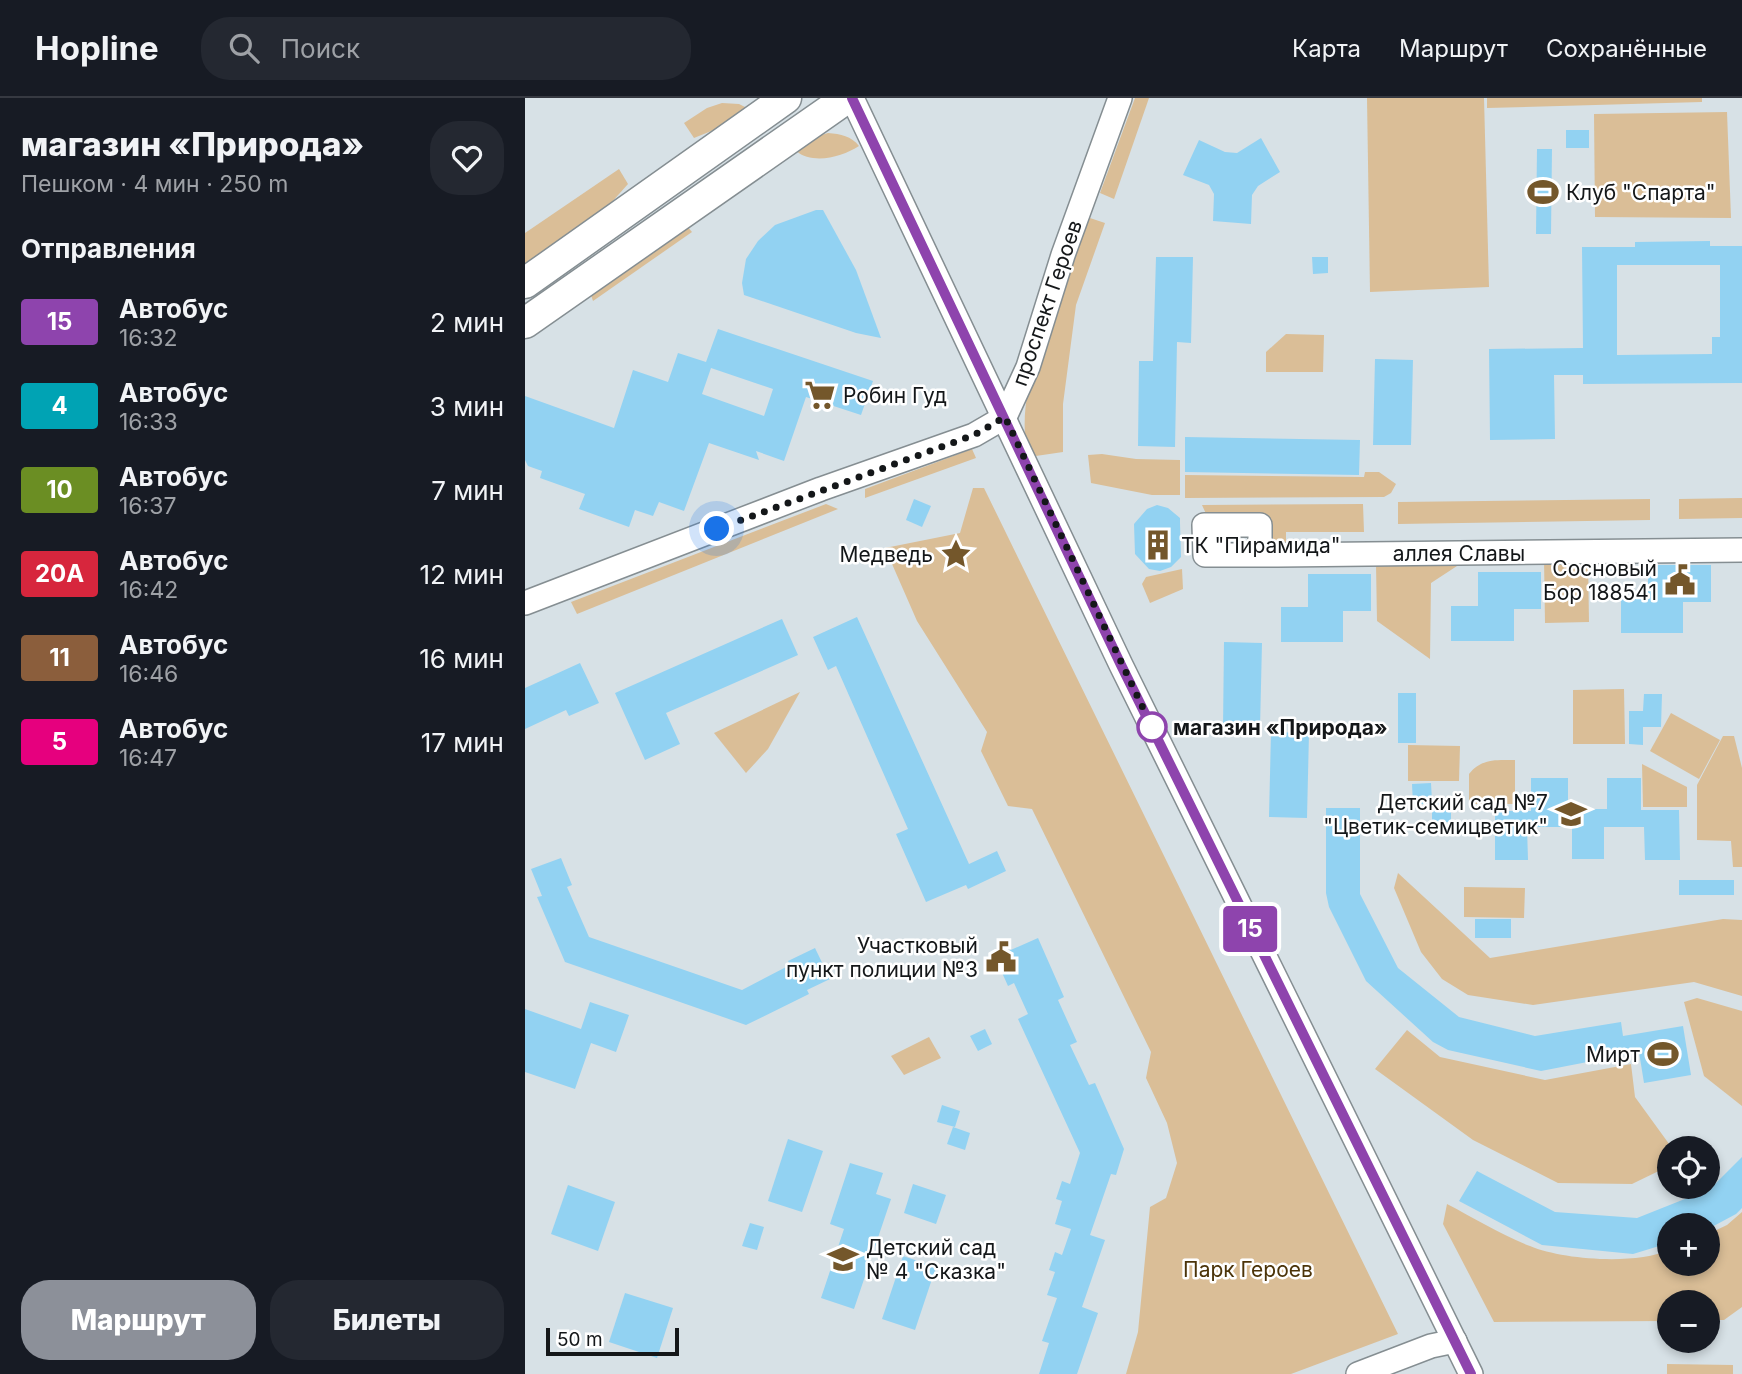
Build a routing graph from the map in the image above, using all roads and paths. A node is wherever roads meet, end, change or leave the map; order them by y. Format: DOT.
graph roads {
  1 [pos="786,98"];
  2 [pos="850,98"];
  3 [pos="1120,98"];
  4 [pos="525,283"];
  5 [pos="525,323"];
  6 [pos="1005,417"];
  7 [pos="1742,550"];
  8 [pos="1260,555"];
  9 [pos="525,603"];
  10 [pos="1455,1341"];
  11 [pos="1358,1374"];
  12 [pos="1471,1374"];
  1 -- 4 [label="main road"];
  2 -- 5 [label="main road"];
  2 -- 6 [label="street"];
  3 -- 6 [label="street, проспект Героев"];
  6 -- 9 [label="street"];
  6 -- 10 [label="street"];
  7 -- 8 [label="street, аллея Славы"];
  10 -- 11 [label="street"];
  10 -- 12 [label="street"];
}
